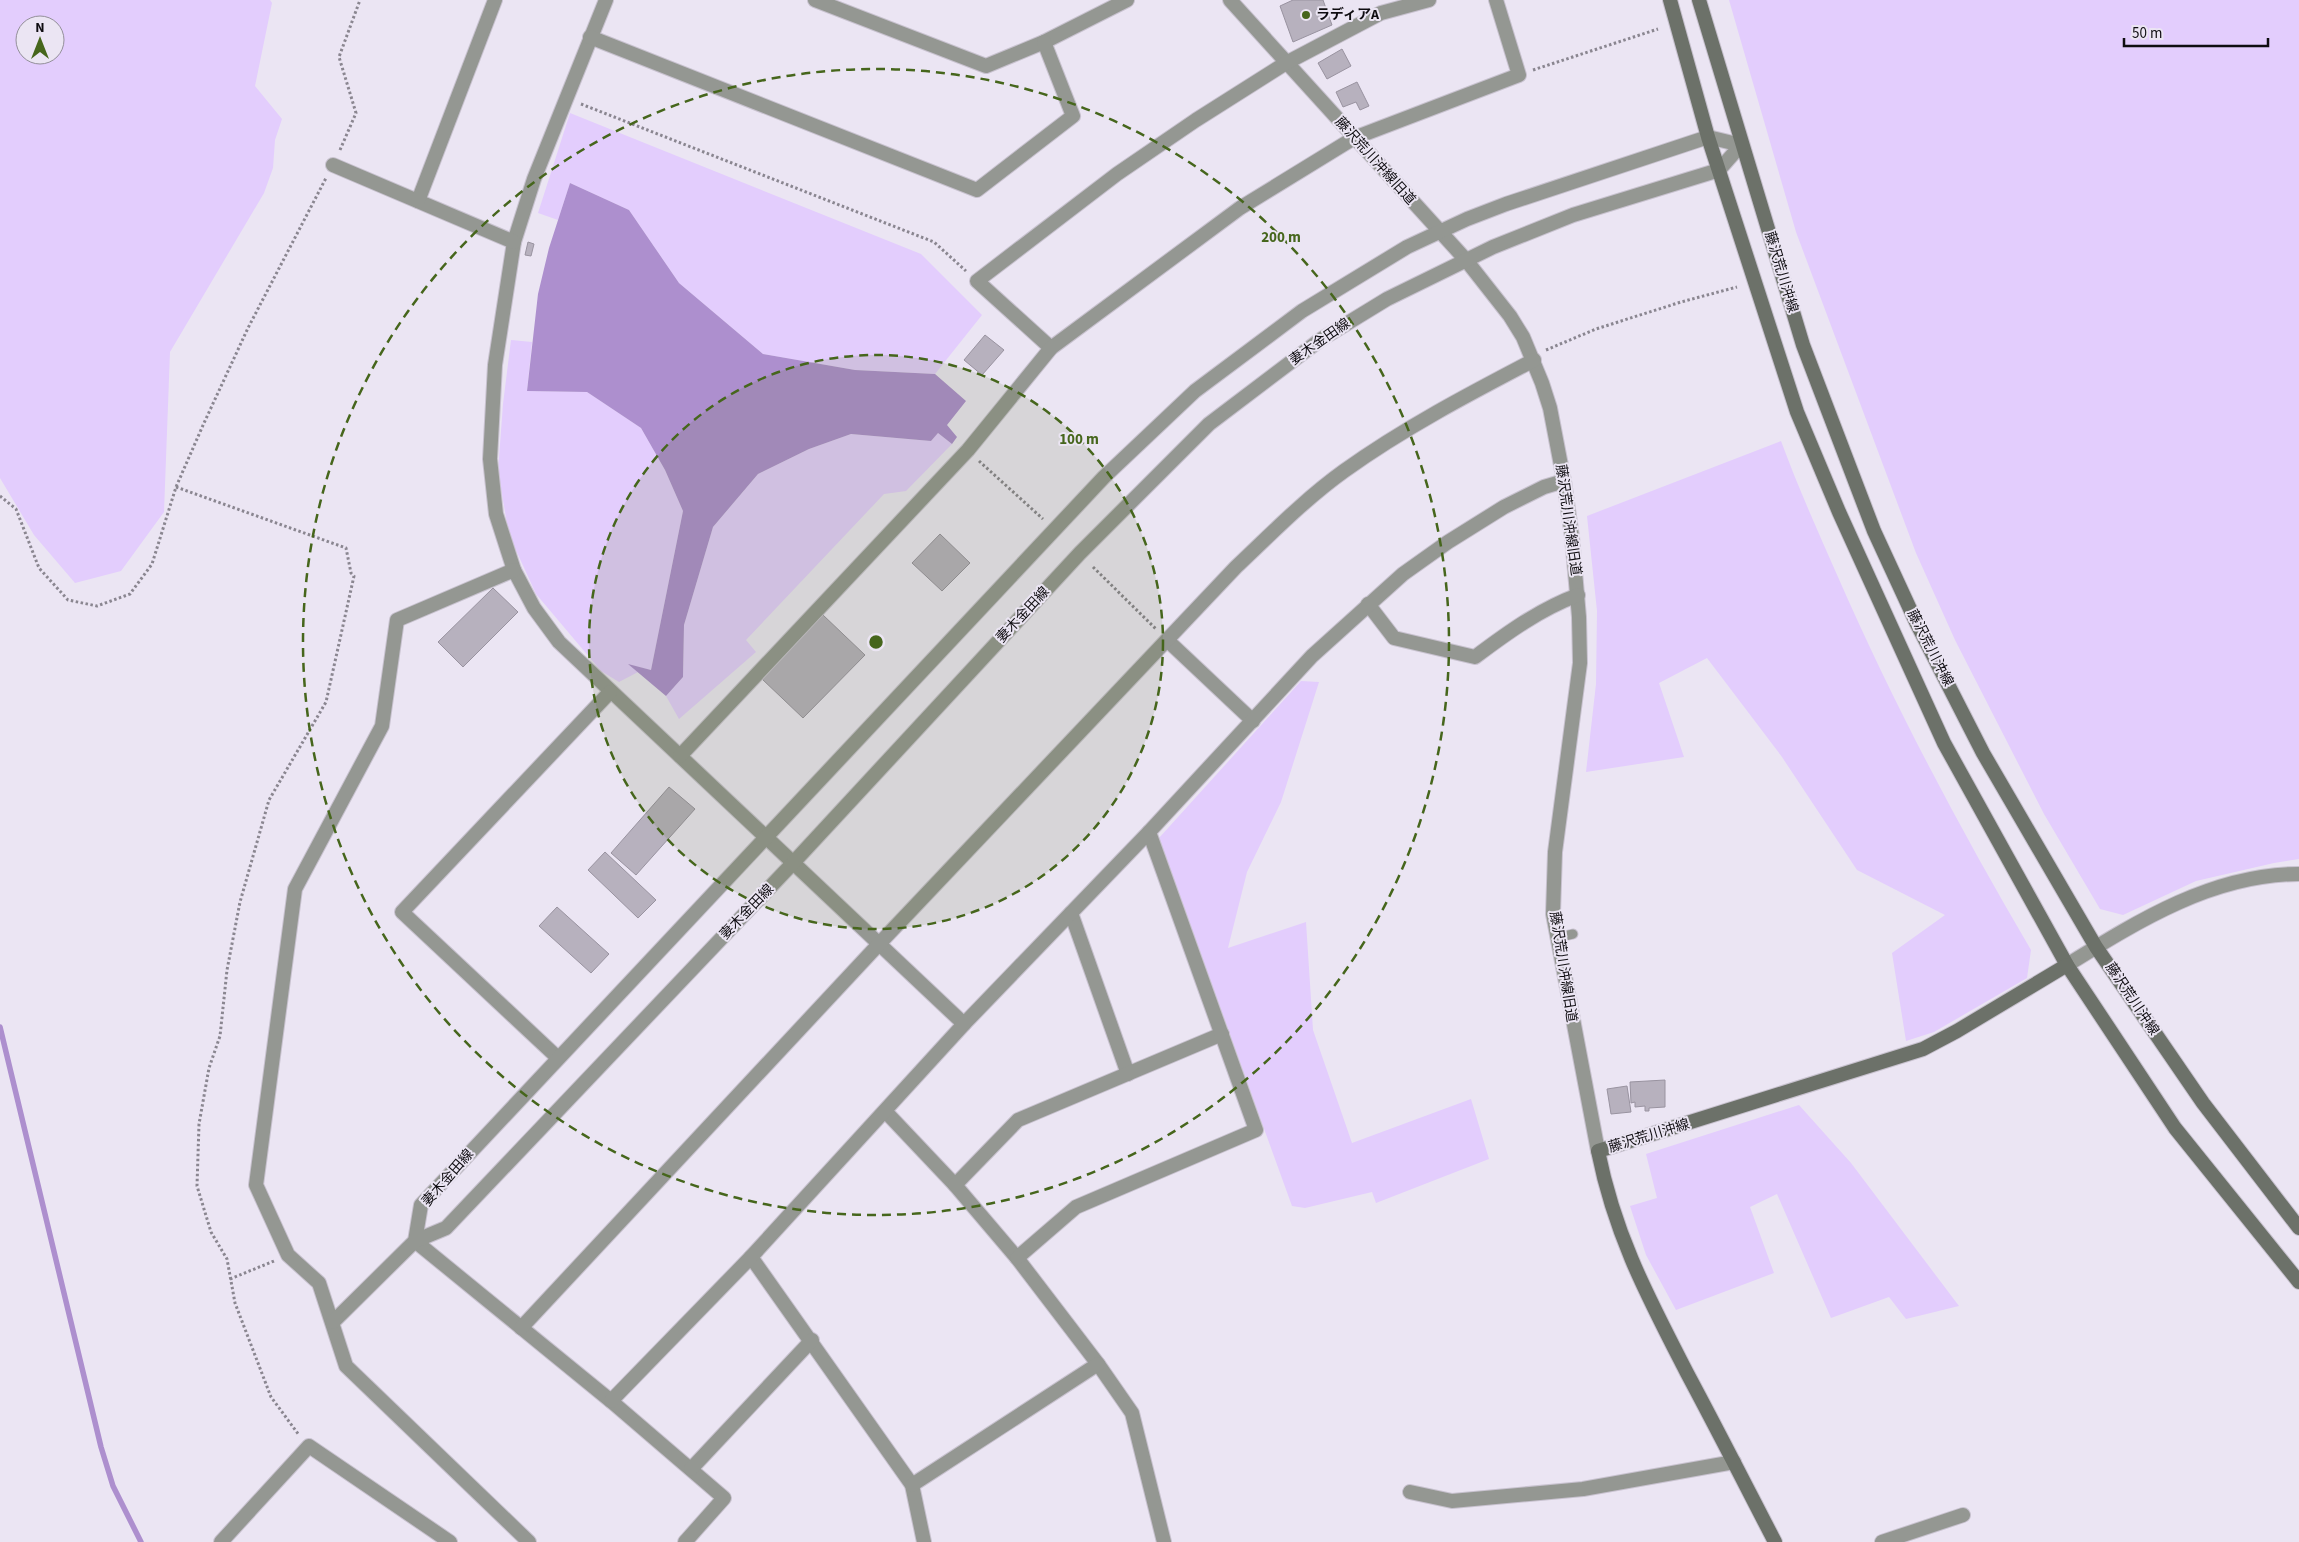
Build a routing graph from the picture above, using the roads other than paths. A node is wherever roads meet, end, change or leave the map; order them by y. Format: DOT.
graph roads {
  1 [pos="495,0"];
  2 [pos="606,0"];
  3 [pos="816,0"];
  4 [pos="1127,0"];
  5 [pos="1230,0"];
  6 [pos="1429,0"];
  7 [pos="1496,0"];
  8 [pos="1670,0"];
  9 [pos="1700,0"];
  10 [pos="1379,6"];
  11 [pos="590,37"];
  12 [pos="1044,42"];
  13 [pos="1286,63"];
  14 [pos="1708,137"];
  15 [pos="1354,138"];
  16 [pos="1742,145"];
  17 [pos="333,165"];
  18 [pos="1719,170"];
  19 [pos="418,201"];
  20 [pos="1441,231"];
  21 [pos="514,242"];
  22 [pos="1466,260"];
  23 [pos="1051,348"];
  24 [pos="1538,356"];
  25 [pos="1564,481"];
  26 [pos="514,570"];
  27 [pos="1578,595"];
  28 [pos="1368,604"];
  29 [pos="1167,640"];
  30 [pos="610,692"];
  31 [pos="1253,721"];
  32 [pos="680,756"];
  33 [pos="1149,832"];
  34 [pos="766,837"];
  35 [pos="793,862"];
  36 [pos="2299,874"];
  37 [pos="1071,913"];
  38 [pos="1573,934"];
  39 [pos="1556,938"];
  40 [pos="879,944"];
  41 [pos="2096,947"];
  42 [pos="2067,965"];
  43 [pos="964,1024"];
  44 [pos="1222,1034"];
  45 [pos="558,1058"];
  46 [pos="1128,1074"];
  47 [pos="884,1111"];
  48 [pos="1598,1151"];
  49 [pos="955,1185"];
  50 [pos="2299,1228"];
  51 [pos="415,1241"];
  52 [pos="751,1257"];
  53 [pos="1017,1258"];
  54 [pos="2299,1282"];
  55 [pos="333,1322"];
  56 [pos="521,1328"];
  57 [pos="812,1340"];
  58 [pos="1098,1364"];
  59 [pos="611,1402"];
  60 [pos="1734,1462"];
  61 [pos="691,1469"];
  62 [pos="912,1485"];
  63 [pos="1410,1492"];
  64 [pos="1963,1515"];
  65 [pos="221,1542"];
  66 [pos="450,1542"];
  67 [pos="529,1542"];
  68 [pos="685,1542"];
  69 [pos="924,1542"];
  70 [pos="1164,1542"];
  71 [pos="1775,1542"];
  72 [pos="1882,1542"];
  1 -- 19 [label="street"];
  2 -- 11 [label="street"];
  3 -- 12 [label="street"];
  4 -- 12 [label="street"];
  5 -- 13 [label="street, 藤沢荒川沖線旧道"];
  6 -- 10 [label="street"];
  7 -- 15 [label="street"];
  8 -- 14 [label="main road, 藤沢荒川沖線"];
  9 -- 16 [label="main road, 藤沢荒川沖線"];
  10 -- 13 [label="street"];
  11 -- 12 [label="street"];
  11 -- 21 [label="street"];
  13 -- 15 [label="street, 藤沢荒川沖線旧道"];
  13 -- 23 [label="street"];
  14 -- 16 [label="street"];
  14 -- 18 [label="main road, 藤沢荒川沖線"];
  14 -- 20 [label="street, 妻木金田線"];
  15 -- 20 [label="street, 藤沢荒川沖線旧道"];
  15 -- 23 [label="street"];
  16 -- 18 [label="street"];
  16 -- 41 [label="main road, 藤沢荒川沖線"];
  17 -- 19 [label="street"];
  18 -- 22 [label="street, 妻木金田線"];
  18 -- 42 [label="main road, 藤沢荒川沖線"];
  19 -- 21 [label="street"];
  20 -- 22 [label="street, 藤沢荒川沖線旧道"];
  20 -- 34 [label="street, 妻木金田線"];
  21 -- 26 [label="street"];
  22 -- 24 [label="street, 藤沢荒川沖線旧道"];
  22 -- 35 [label="street, 妻木金田線"];
  23 -- 32 [label="street"];
  24 -- 25 [label="street, 藤沢荒川沖線旧道"];
  24 -- 29 [label="street"];
  25 -- 27 [label="street, 藤沢荒川沖線旧道"];
  25 -- 28 [label="street"];
  26 -- 30 [label="street"];
  26 -- 55 [label="street"];
  27 -- 28 [label="street"];
  27 -- 39 [label="street, 藤沢荒川沖線旧道"];
  28 -- 31 [label="street"];
  29 -- 31 [label="street"];
  29 -- 40 [label="street"];
  30 -- 32 [label="street"];
  30 -- 45 [label="street"];
  31 -- 33 [label="street"];
  32 -- 34 [label="street"];
  33 -- 37 [label="street"];
  33 -- 44 [label="street"];
  34 -- 35 [label="street"];
  34 -- 45 [label="street, 妻木金田線"];
  35 -- 40 [label="street"];
  35 -- 51 [label="street, 妻木金田線"];
  36 -- 41 [label="street"];
  37 -- 43 [label="street"];
  37 -- 46 [label="street"];
  38 -- 39 [label="lane"];
  39 -- 48 [label="street, 藤沢荒川沖線旧道"];
  40 -- 43 [label="street"];
  40 -- 56 [label="street"];
  41 -- 42 [label="street"];
  41 -- 50 [label="main road, 藤沢荒川沖線"];
  42 -- 48 [label="main road, 藤沢荒川沖線"];
  42 -- 54 [label="main road, 藤沢荒川沖線"];
  43 -- 47 [label="street"];
  44 -- 46 [label="street"];
  44 -- 53 [label="street"];
  45 -- 51 [label="street, 妻木金田線"];
  46 -- 49 [label="street"];
  47 -- 49 [label="street"];
  47 -- 52 [label="street"];
  48 -- 60 [label="main road, 藤沢荒川沖線"];
  49 -- 53 [label="street"];
  51 -- 55 [label="street, 妻木金田線"];
  51 -- 56 [label="street"];
  52 -- 57 [label="street"];
  52 -- 59 [label="street"];
  53 -- 58 [label="street"];
  55 -- 67 [label="street"];
  56 -- 59 [label="street"];
  57 -- 61 [label="street"];
  57 -- 62 [label="street"];
  58 -- 62 [label="street"];
  58 -- 70 [label="street"];
  59 -- 61 [label="street"];
  60 -- 63 [label="street"];
  60 -- 71 [label="main road, 藤沢荒川沖線"];
  61 -- 68 [label="street"];
  62 -- 69 [label="street"];
  64 -- 72 [label="street"];
  65 -- 66 [label="street"];
}
